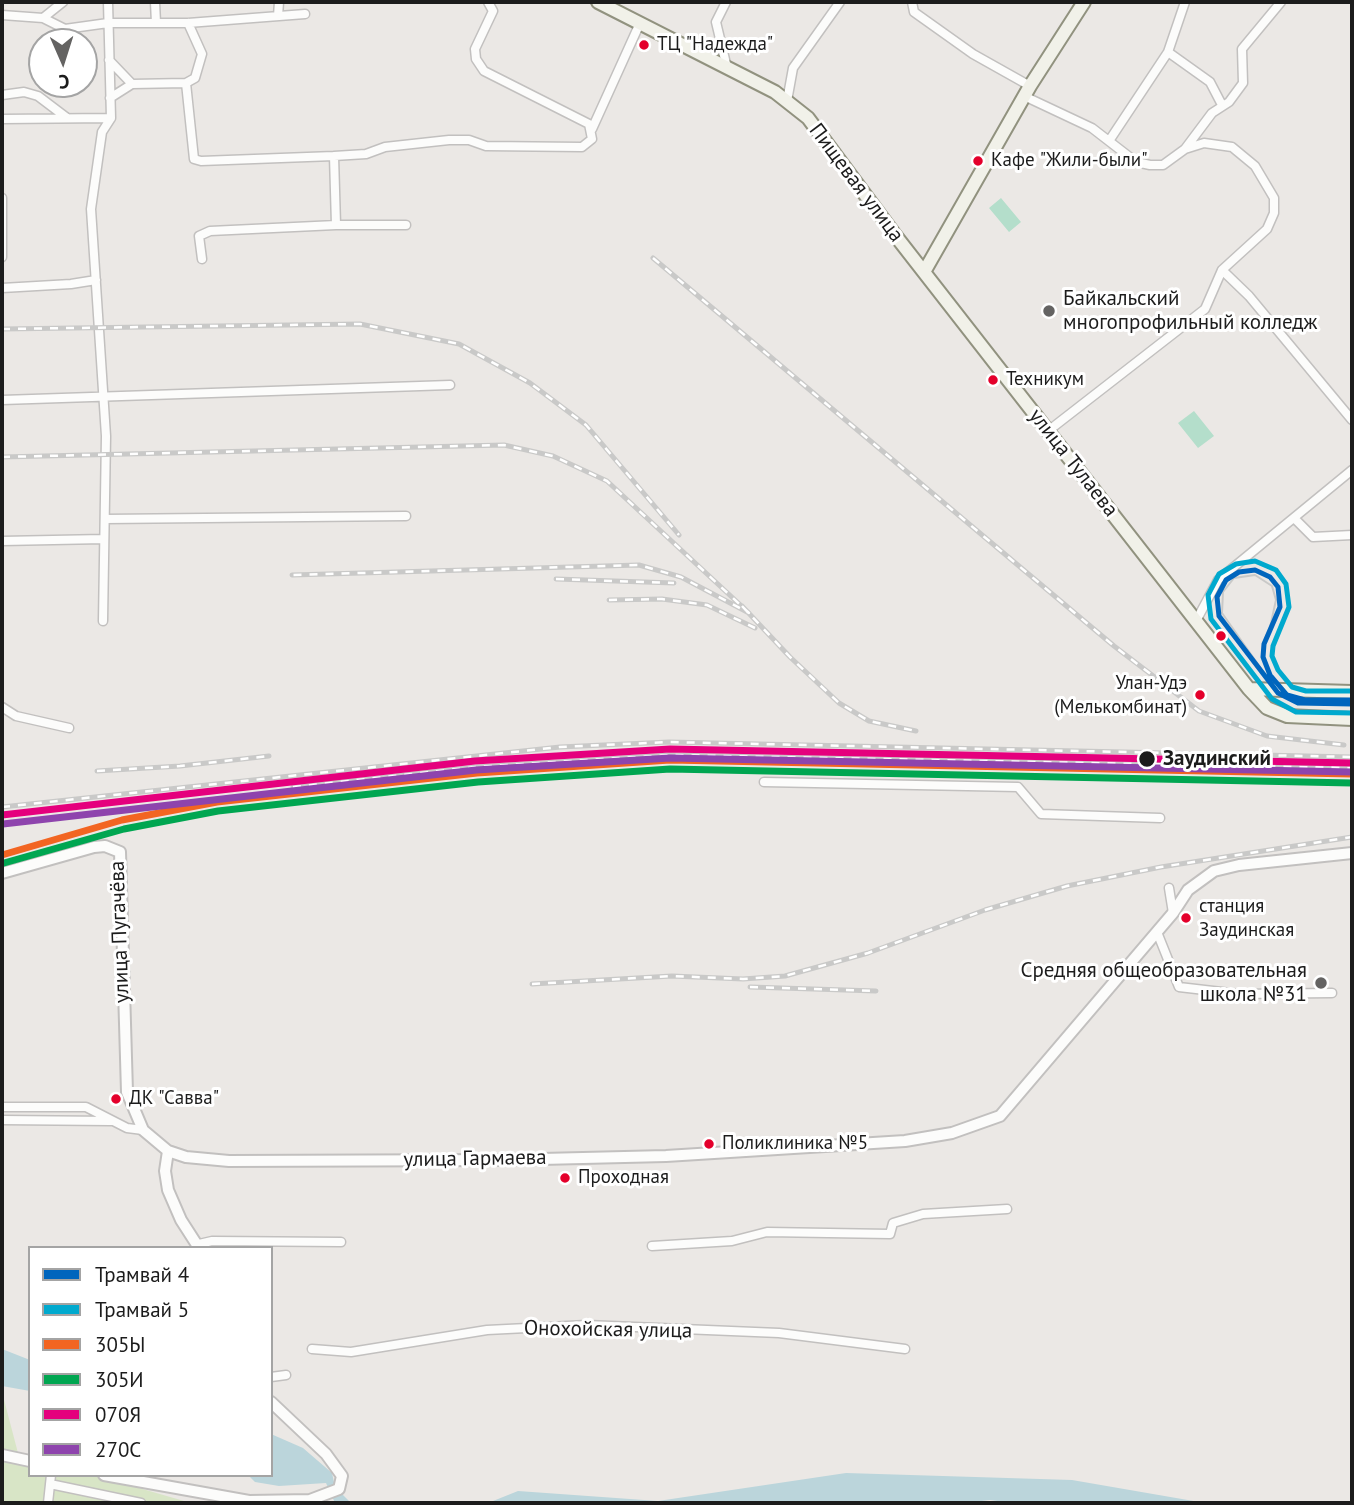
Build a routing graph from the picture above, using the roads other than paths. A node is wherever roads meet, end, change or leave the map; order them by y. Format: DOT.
graph roads {
  1 [pos="63,2"];
  2 [pos="108,2"];
  3 [pos="156,2"];
  4 [pos="279,2"];
  5 [pos="488,2"];
  6 [pos="598,2"];
  7 [pos="726,2"];
  8 [pos="840,2"];
  9 [pos="912,2"];
  10 [pos="1185,2"];
  11 [pos="1281,2"];
  12 [pos="1079,3"];
  13 [pos="305,14"];
  14 [pos="2,15"];
  15 [pos="278,16"];
  16 [pos="43,18"];
  17 [pos="108,23"];
  18 [pos="156,23"];
  19 [pos="188,23"];
  20 [pos="639,23"];
  21 [pos="1168,52"];
  22 [pos="109,60"];
  23 [pos="727,68"];
  24 [pos="186,83"];
  25 [pos="132,84"];
  26 [pos="1027,91"];
  27 [pos="2,95"];
  28 [pos="110,98"];
  29 [pos="787,101"];
  30 [pos="1222,105"];
  31 [pos="67,118"];
  32 [pos="111,118"];
  33 [pos="3,121"];
  34 [pos="592,129"];
  35 [pos="1109,141"];
  36 [pos="1185,149"];
  37 [pos="334,156"];
  38 [pos="2,198"];
  39 [pos="336,225"];
  40 [pos="406,225"];
  41 [pos="2,257"];
  42 [pos="202,259"];
  43 [pos="1222,270"];
  44 [pos="924,272"];
  45 [pos="96,280"];
  46 [pos="2,288"];
  47 [pos="450,385"];
  48 [pos="103,399"];
  49 [pos="2,400"];
  50 [pos="1352,420"];
  51 [pos="1048,431"];
  52 [pos="1352,470"];
  53 [pos="406,516"];
  54 [pos="1294,518"];
  55 [pos="104,519"];
  56 [pos="1352,535"];
  57 [pos="104,539"];
  58 [pos="2,541"];
  59 [pos="103,621"];
  60 [pos="1196,621"];
  61 [pos="1249,690"];
  62 [pos="1352,692"];
  63 [pos="2,706"];
  64 [pos="1352,719"];
  65 [pos="69,728"];
  66 [pos="764,782"];
  67 [pos="1160,818"];
  68 [pos="1352,853"];
  69 [pos="2,873"];
  70 [pos="1168,888"];
  71 [pos="1173,913"];
  72 [pos="1157,932"];
  73 [pos="1332,993"];
  74 [pos="2,1107"];
  75 [pos="2,1121"];
  76 [pos="113,1121"];
  77 [pos="143,1130"];
  78 [pos="168,1151"];
  79 [pos="1007,1209"];
  80 [pos="341,1242"];
  81 [pos="199,1246"];
  82 [pos="652,1246"];
  83 [pos="312,1349"];
  84 [pos="905,1349"];
  85 [pos="286,1374"];
  86 [pos="273,1377"];
  87 [pos="273,1404"];
  88 [pos="2,1455"];
  89 [pos="28,1461"];
  90 [pos="115,1477"];
  91 [pos="50,1480"];
  92 [pos="117,1501"];
  93 [pos="48,1503"];
  94 [pos="141,1503"];
  1 -- 16 [label="street"];
  2 -- 17 [label="street"];
  3 -- 18 [label="street"];
  4 -- 15 [label="street"];
  5 -- 34 [label="street"];
  6 -- 20 [label="main road, Пищевая улица"];
  7 -- 23 [label="street"];
  8 -- 29 [label="street"];
  9 -- 26 [label="street"];
  10 -- 21 [label="street"];
  11 -- 30 [label="street"];
  12 -- 26 [label="main road"];
  13 -- 15 [label="street"];
  14 -- 16 [label="street"];
  15 -- 19 [label="street"];
  16 -- 17 [label="street"];
  17 -- 18 [label="street"];
  17 -- 22 [label="street"];
  18 -- 19 [label="street"];
  19 -- 24 [label="street"];
  20 -- 23 [label="main road, Пищевая улица"];
  20 -- 34 [label="street"];
  21 -- 30 [label="street"];
  21 -- 35 [label="street"];
  22 -- 25 [label="street"];
  22 -- 28 [label="street"];
  23 -- 29 [label="main road, Пищевая улица"];
  24 -- 25 [label="street"];
  24 -- 37 [label="street"];
  25 -- 28 [label="street"];
  26 -- 35 [label="street"];
  26 -- 44 [label="main road"];
  27 -- 31 [label="street"];
  28 -- 32 [label="street"];
  29 -- 44 [label="main road, Пищевая улица"];
  30 -- 36 [label="street"];
  31 -- 32 [label="street"];
  31 -- 33 [label="street"];
  32 -- 45 [label="street"];
  34 -- 37 [label="street"];
  35 -- 36 [label="street"];
  36 -- 43 [label="street"];
  37 -- 39 [label="street"];
  38 -- 41 [label="street"];
  39 -- 40 [label="street"];
  39 -- 42 [label="street"];
  43 -- 50 [label="street"];
  43 -- 51 [label="street"];
  44 -- 51 [label="main road, улица Тулаева"];
  45 -- 46 [label="street"];
  45 -- 48 [label="street"];
  47 -- 48 [label="street"];
  48 -- 49 [label="street"];
  48 -- 55 [label="street"];
  51 -- 60 [label="main road, улица Тулаева"];
  52 -- 54 [label="street"];
  53 -- 55 [label="street"];
  54 -- 56 [label="street"];
  54 -- 60 [label="street"];
  55 -- 57 [label="street"];
  57 -- 58 [label="street"];
  57 -- 59 [label="street"];
  60 -- 61 [label="main road, улица Тулаева"];
  61 -- 62 [label="main road"];
  61 -- 64 [label="main road, улица Тулаева"];
  63 -- 65 [label="street"];
  66 -- 67 [label="street"];
  68 -- 71 [label="street"];
  69 -- 77 [label="street, улица Пугачёва"];
  70 -- 71 [label="street"];
  71 -- 72 [label="street"];
  72 -- 73 [label="street"];
  72 -- 78 [label="street, улица Гармаева"];
  74 -- 76 [label="street, улица Гармаева"];
  75 -- 76 [label="street"];
  76 -- 77 [label="street, улица Гармаева"];
  77 -- 78 [label="street, улица Гармаева"];
  78 -- 81 [label="street"];
  79 -- 82 [label="street"];
  80 -- 81 [label="street"];
  83 -- 84 [label="street, Онохойская улица"];
  85 -- 86 [label="street"];
  87 -- 90 [label="street"];
  88 -- 89 [label="street"];
  91 -- 92 [label="street"];
  91 -- 93 [label="street"];
  92 -- 94 [label="street"];
}
